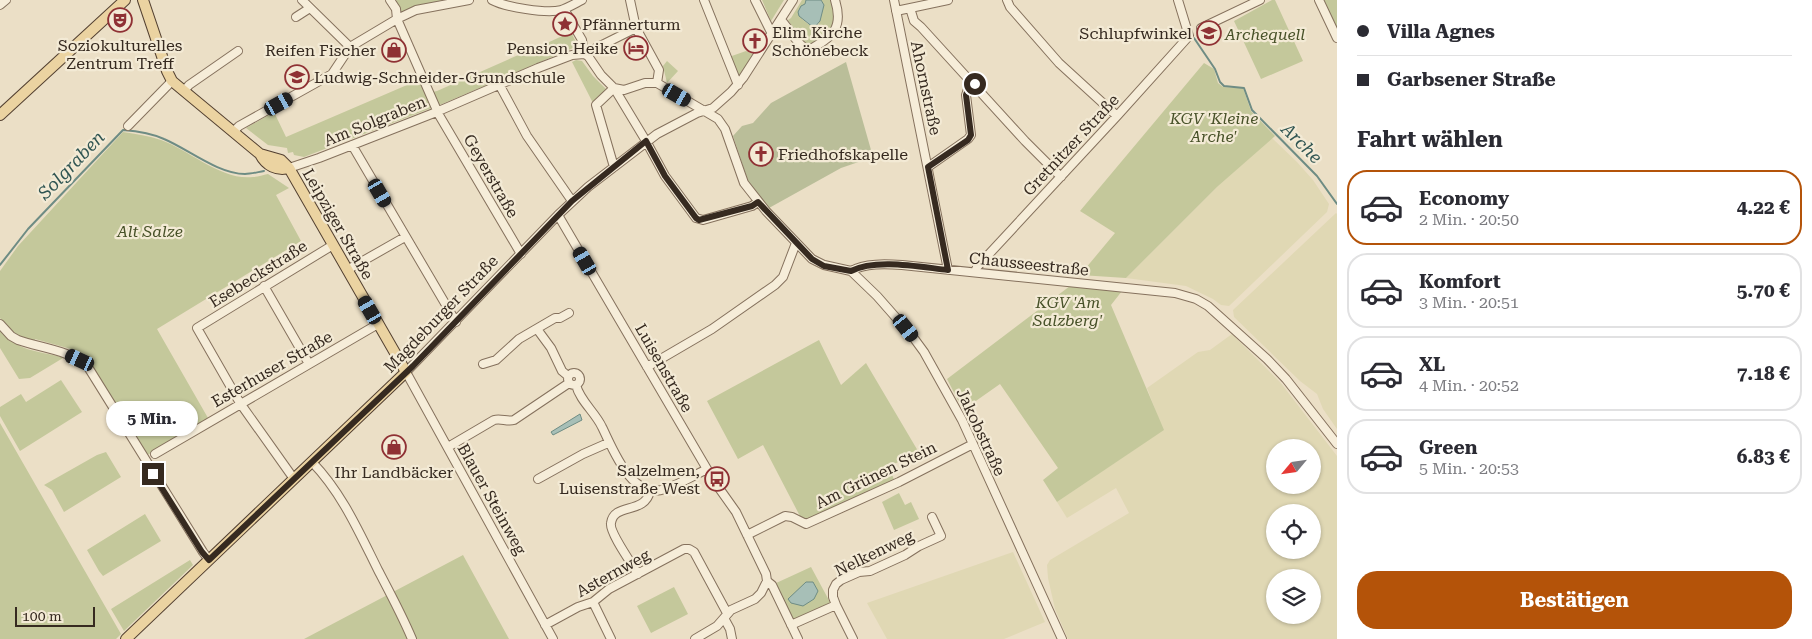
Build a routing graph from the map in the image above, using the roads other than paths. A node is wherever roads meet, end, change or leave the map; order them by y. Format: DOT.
graph roads {
  1 [pos="6,0"];
  2 [pos="125,0"];
  3 [pos="142,0"];
  4 [pos="302,0"];
  5 [pos="390,0"];
  6 [pos="469,0"];
  7 [pos="492,0"];
  8 [pos="582,0"];
  9 [pos="630,0"];
  10 [pos="704,0"];
  11 [pos="755,0"];
  12 [pos="793,0"];
  13 [pos="834,0"];
  14 [pos="894,0"];
  15 [pos="948,0"];
  16 [pos="1007,0"];
  17 [pos="1178,0"];
  18 [pos="1260,0"];
  19 [pos="1319,0"];
  20 [pos="0,5"];
  21 [pos="310,8"];
  22 [pos="910,8"];
  23 [pos="564,9"];
  24 [pos="896,11"];
  25 [pos="296,17"];
  26 [pos="397,19"];
  27 [pos="781,20"];
  28 [pos="636,28"];
  29 [pos="1201,28"];
  30 [pos="772,34"];
  31 [pos="1337,38"];
  32 [pos="350,47"];
  33 [pos="238,52"];
  34 [pos="584,54"];
  35 [pos="172,81"];
  36 [pos="657,83"];
  37 [pos="499,84"];
  38 [pos="738,84"];
  39 [pos="975,84"];
  40 [pos="614,88"];
  41 [pos="184,91"];
  42 [pos="438,111"];
  43 [pos="705,111"];
  44 [pos="0,115"];
  45 [pos="1117,116"];
  46 [pos="128,126"];
  47 [pos="233,132"];
  48 [pos="646,141"];
  49 [pos="352,145"];
  50 [pos="614,166"];
  51 [pos="928,167"];
  52 [pos="289,168"];
  53 [pos="1061,176"];
  54 [pos="572,201"];
  55 [pos="758,202"];
  56 [pos="558,215"];
  57 [pos="405,237"];
  58 [pos="796,243"];
  59 [pos="333,245"];
  60 [pos="521,254"];
  61 [pos="347,270"];
  62 [pos="948,270"];
  63 [pos="851,271"];
  64 [pos="974,272"];
  65 [pos="264,286"];
  66 [pos="569,313"];
  67 [pos="456,322"];
  68 [pos="0,324"];
  69 [pos="378,324"];
  70 [pos="536,329"];
  71 [pos="309,364"];
  72 [pos="483,364"];
  73 [pos="647,367"];
  74 [pos="406,372"];
  75 [pos="571,381"];
  76 [pos="240,404"];
  77 [pos="608,443"];
  78 [pos="973,444"];
  79 [pos="1337,444"];
  80 [pos="448,447"];
  81 [pos="155,454"];
  82 [pos="312,462"];
  83 [pos="707,469"];
  84 [pos="294,479"];
  85 [pos="538,479"];
  86 [pos="650,491"];
  87 [pos="932,517"];
  88 [pos="746,535"];
  89 [pos="209,560"];
  90 [pos="638,574"];
  91 [pos="767,581"];
  92 [pos="593,602"];
  93 [pos="836,605"];
  94 [pos="725,616"];
  95 [pos="545,625"];
  96 [pos="791,625"];
  97 [pos="126,639"];
  98 [pos="412,639"];
  99 [pos="553,639"];
  100 [pos="611,639"];
  101 [pos="695,639"];
  102 [pos="732,639"];
  103 [pos="798,639"];
  104 [pos="853,639"];
  105 [pos="1062,639"];
  1 -- 20 [label="street"];
  2 -- 44 [label="main road"];
  3 -- 35 [label="main road, Leipziger Straße"];
  4 -- 21 [label="street"];
  5 -- 26 [label="street, Geyerstraße"];
  6 -- 26 [label="street"];
  7 -- 23 [label="street"];
  8 -- 23 [label="street"];
  9 -- 28 [label="street"];
  10 -- 38 [label="street"];
  11 -- 30 [label="street"];
  12 -- 27 [label="street, Magdeburger Straße"];
  13 -- 27 [label="street"];
  14 -- 24 [label="street, Ahornstraße"];
  15 -- 22 [label="street"];
  16 -- 45 [label="street"];
  17 -- 45 [label="street, Gretnitzer Straße"];
  18 -- 29 [label="street"];
  19 -- 31 [label="street"];
  21 -- 25 [label="street"];
  21 -- 32 [label="street"];
  22 -- 24 [label="street"];
  22 -- 39 [label="street"];
  23 -- 34 [label="street"];
  24 -- 51 [label="street, Ahornstraße"];
  26 -- 32 [label="street"];
  26 -- 42 [label="street, Geyerstraße"];
  27 -- 30 [label="street, Magdeburger Straße"];
  28 -- 34 [label="street, Am Solgraben"];
  28 -- 36 [label="street"];
  30 -- 38 [label="street, Magdeburger Straße"];
  32 -- 47 [label="street"];
  33 -- 41 [label="street"];
  34 -- 37 [label="street, Am Solgraben"];
  34 -- 40 [label="street"];
  35 -- 41 [label="main road, Leipziger Straße"];
  35 -- 46 [label="street"];
  36 -- 40 [label="street"];
  36 -- 43 [label="street, Chausseestraße"];
  37 -- 42 [label="street, Am Solgraben"];
  37 -- 54 [label="street"];
  38 -- 43 [label="street, Magdeburger Straße"];
  39 -- 51 [label="street"];
  39 -- 53 [label="street"];
  40 -- 48 [label="street"];
  40 -- 50 [label="street"];
  41 -- 47 [label="main road, Leipziger Straße"];
  42 -- 49 [label="street, Am Solgraben"];
  42 -- 60 [label="street, Geyerstraße"];
  43 -- 48 [label="street, Magdeburger Straße"];
  43 -- 55 [label="street, Chausseestraße"];
  45 -- 53 [label="street, Gretnitzer Straße"];
  47 -- 52 [label="main road, Leipziger Straße"];
  48 -- 50 [label="street, Magdeburger Straße"];
  48 -- 55 [label="street"];
  49 -- 52 [label="street, Am Solgraben"];
  49 -- 57 [label="street"];
  50 -- 54 [label="street, Magdeburger Straße"];
  51 -- 62 [label="street, Ahornstraße"];
  52 -- 59 [label="main road, Leipziger Straße"];
  53 -- 64 [label="street, Gretnitzer Straße"];
  54 -- 56 [label="street, Magdeburger Straße"];
  55 -- 58 [label="street, Chausseestraße"];
  56 -- 60 [label="street, Magdeburger Straße"];
  56 -- 73 [label="street, Luisenstraße"];
  57 -- 61 [label="street"];
  57 -- 67 [label="street"];
  58 -- 63 [label="street, Chausseestraße"];
  58 -- 73 [label="street"];
  59 -- 61 [label="main road, Leipziger Straße"];
  59 -- 65 [label="street, Esebeckstraße"];
  60 -- 67 [label="street, Magdeburger Straße"];
  61 -- 69 [label="main road, Leipziger Straße"];
  62 -- 63 [label="street, Chausseestraße"];
  62 -- 64 [label="street, Chausseestraße"];
  63 -- 78 [label="street, Jakobstraße"];
  64 -- 79 [label="street, Chausseestraße"];
  65 -- 71 [label="street"];
  65 -- 76 [label="street, Esebeckstraße"];
  66 -- 70 [label="street"];
  67 -- 74 [label="street, Magdeburger Straße"];
  68 -- 89 [label="street"];
  69 -- 71 [label="street, Esterhuser Straße"];
  69 -- 74 [label="main road, Leipziger Straße"];
  70 -- 72 [label="street"];
  70 -- 75 [label="street"];
  71 -- 76 [label="street, Esterhuser Straße"];
  73 -- 83 [label="street, Luisenstraße"];
  74 -- 80 [label="street, Blauer Steinweg"];
  74 -- 82 [label="main road, Magdeburger Straße"];
  75 -- 77 [label="street"];
  75 -- 80 [label="street"];
  76 -- 81 [label="street, Esterhuser Straße"];
  76 -- 84 [label="street"];
  77 -- 85 [label="street"];
  77 -- 86 [label="street"];
  78 -- 88 [label="street, Am Grünen Stein"];
  78 -- 105 [label="street, Jakobstraße"];
  80 -- 95 [label="street, Blauer Steinweg"];
  82 -- 84 [label="main road, Magdeburger Straße"];
  82 -- 98 [label="street"];
  83 -- 86 [label="street"];
  83 -- 88 [label="street, Luisenstraße"];
  84 -- 89 [label="main road, Magdeburger Straße"];
  86 -- 90 [label="street"];
  87 -- 93 [label="street, Nelkenweg"];
  88 -- 91 [label="street, Luisenstraße"];
  89 -- 97 [label="main road, Magdeburger Straße"];
  90 -- 92 [label="street, Asternweg"];
  90 -- 94 [label="street, Asternweg"];
  91 -- 94 [label="street"];
  91 -- 96 [label="street, Luisenstraße"];
  92 -- 95 [label="street, Asternweg"];
  92 -- 100 [label="street"];
  93 -- 96 [label="street"];
  93 -- 104 [label="street"];
  94 -- 101 [label="street"];
  94 -- 102 [label="street"];
  95 -- 99 [label="street, Blauer Steinweg"];
  96 -- 103 [label="street, Luisenstraße"];
}
